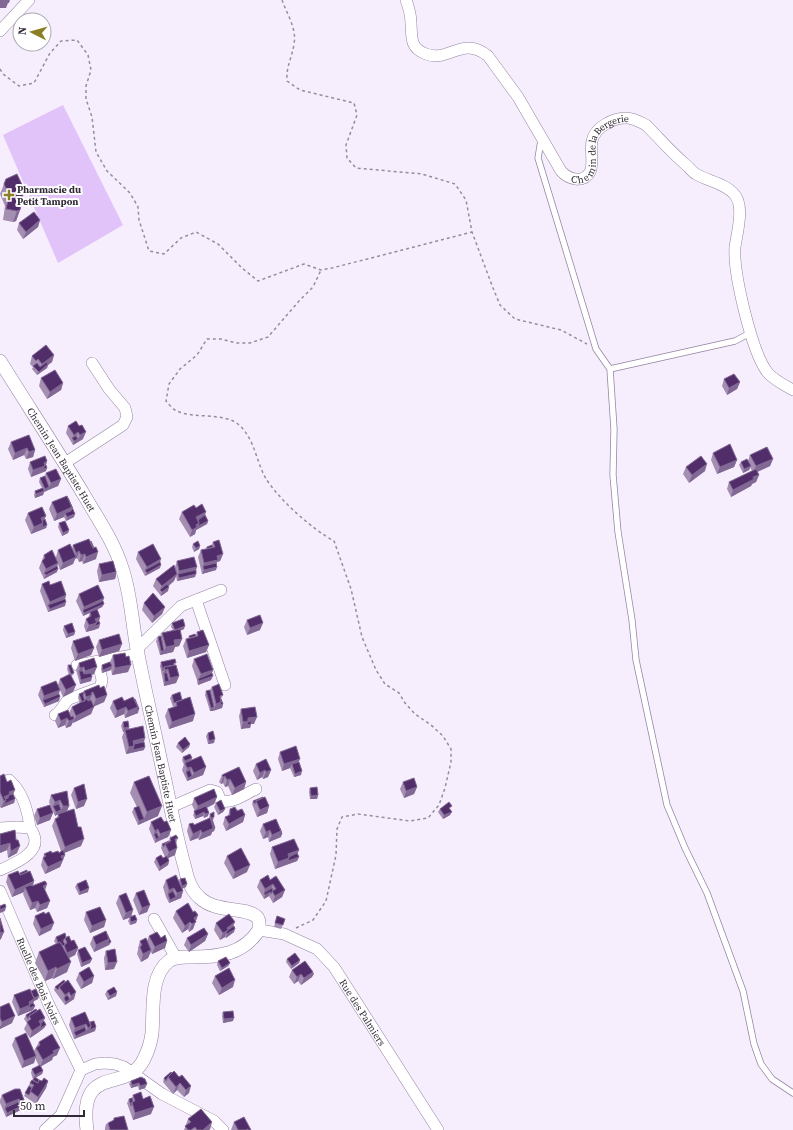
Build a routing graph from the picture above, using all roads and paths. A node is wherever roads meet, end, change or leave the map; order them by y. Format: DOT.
graph roads {
  1 [pos="282,0"];
  2 [pos="406,0"];
  3 [pos="25,2"];
  4 [pos="0,31"];
  5 [pos="0,69"];
  6 [pos="541,137"];
  7 [pos="472,232"];
  8 [pos="321,270"];
  9 [pos="750,333"];
  10 [pos="596,348"];
  11 [pos="0,361"];
  12 [pos="92,363"];
  13 [pos="610,368"];
  14 [pos="793,390"];
  15 [pos="65,463"];
  16 [pos="221,590"];
  17 [pos="196,600"];
  18 [pos="138,651"];
  19 [pos="98,662"];
  20 [pos="76,665"];
  21 [pos="225,685"];
  22 [pos="55,715"];
  23 [pos="9,780"];
  24 [pos="256,789"];
  25 [pos="171,807"];
  26 [pos="0,828"];
  27 [pos="30,828"];
  28 [pos="0,870"];
  29 [pos="0,891"];
  30 [pos="154,919"];
  31 [pos="260,930"];
  32 [pos="284,934"];
  33 [pos="176,958"];
  34 [pos="81,1070"];
  35 [pos="132,1073"];
  36 [pos="793,1093"];
  37 [pos="45,1130"];
  38 [pos="87,1130"];
  39 [pos="223,1130"];
  40 [pos="438,1130"];
  1 -- 7 [label="path"];
  2 -- 6 [label="street, Chemin de la Bergerie"];
  3 -- 4 [label="street"];
  5 -- 8 [label="path"];
  6 -- 9 [label="street, Chemin de la Bergerie"];
  6 -- 10 [label="lane"];
  7 -- 8 [label="path"];
  7 -- 10 [label="path"];
  8 -- 32 [label="path"];
  9 -- 13 [label="lane"];
  9 -- 14 [label="street, Chemin de la Bergerie"];
  10 -- 13 [label="lane"];
  11 -- 15 [label="street, Chemin Jean Baptiste Huet"];
  12 -- 15 [label="street"];
  13 -- 36 [label="lane"];
  15 -- 18 [label="street, Chemin Jean Baptiste Huet"];
  16 -- 17 [label="street"];
  17 -- 18 [label="street"];
  17 -- 21 [label="street"];
  18 -- 19 [label="street"];
  18 -- 25 [label="street, Chemin Jean Baptiste Huet"];
  19 -- 20 [label="street"];
  19 -- 22 [label="street"];
  23 -- 27 [label="street"];
  24 -- 25 [label="street"];
  25 -- 31 [label="street, Chemin Jean Baptiste Huet"];
  26 -- 27 [label="street"];
  27 -- 28 [label="street"];
  29 -- 34 [label="street, Ruelle des Bois Noirs"];
  30 -- 33 [label="street"];
  31 -- 32 [label="street, Rue des Palmiers"];
  31 -- 33 [label="street"];
  32 -- 40 [label="street, Rue des Palmiers"];
  33 -- 35 [label="street"];
  34 -- 35 [label="street"];
  34 -- 37 [label="street"];
  35 -- 38 [label="street"];
  35 -- 39 [label="street"];
}
